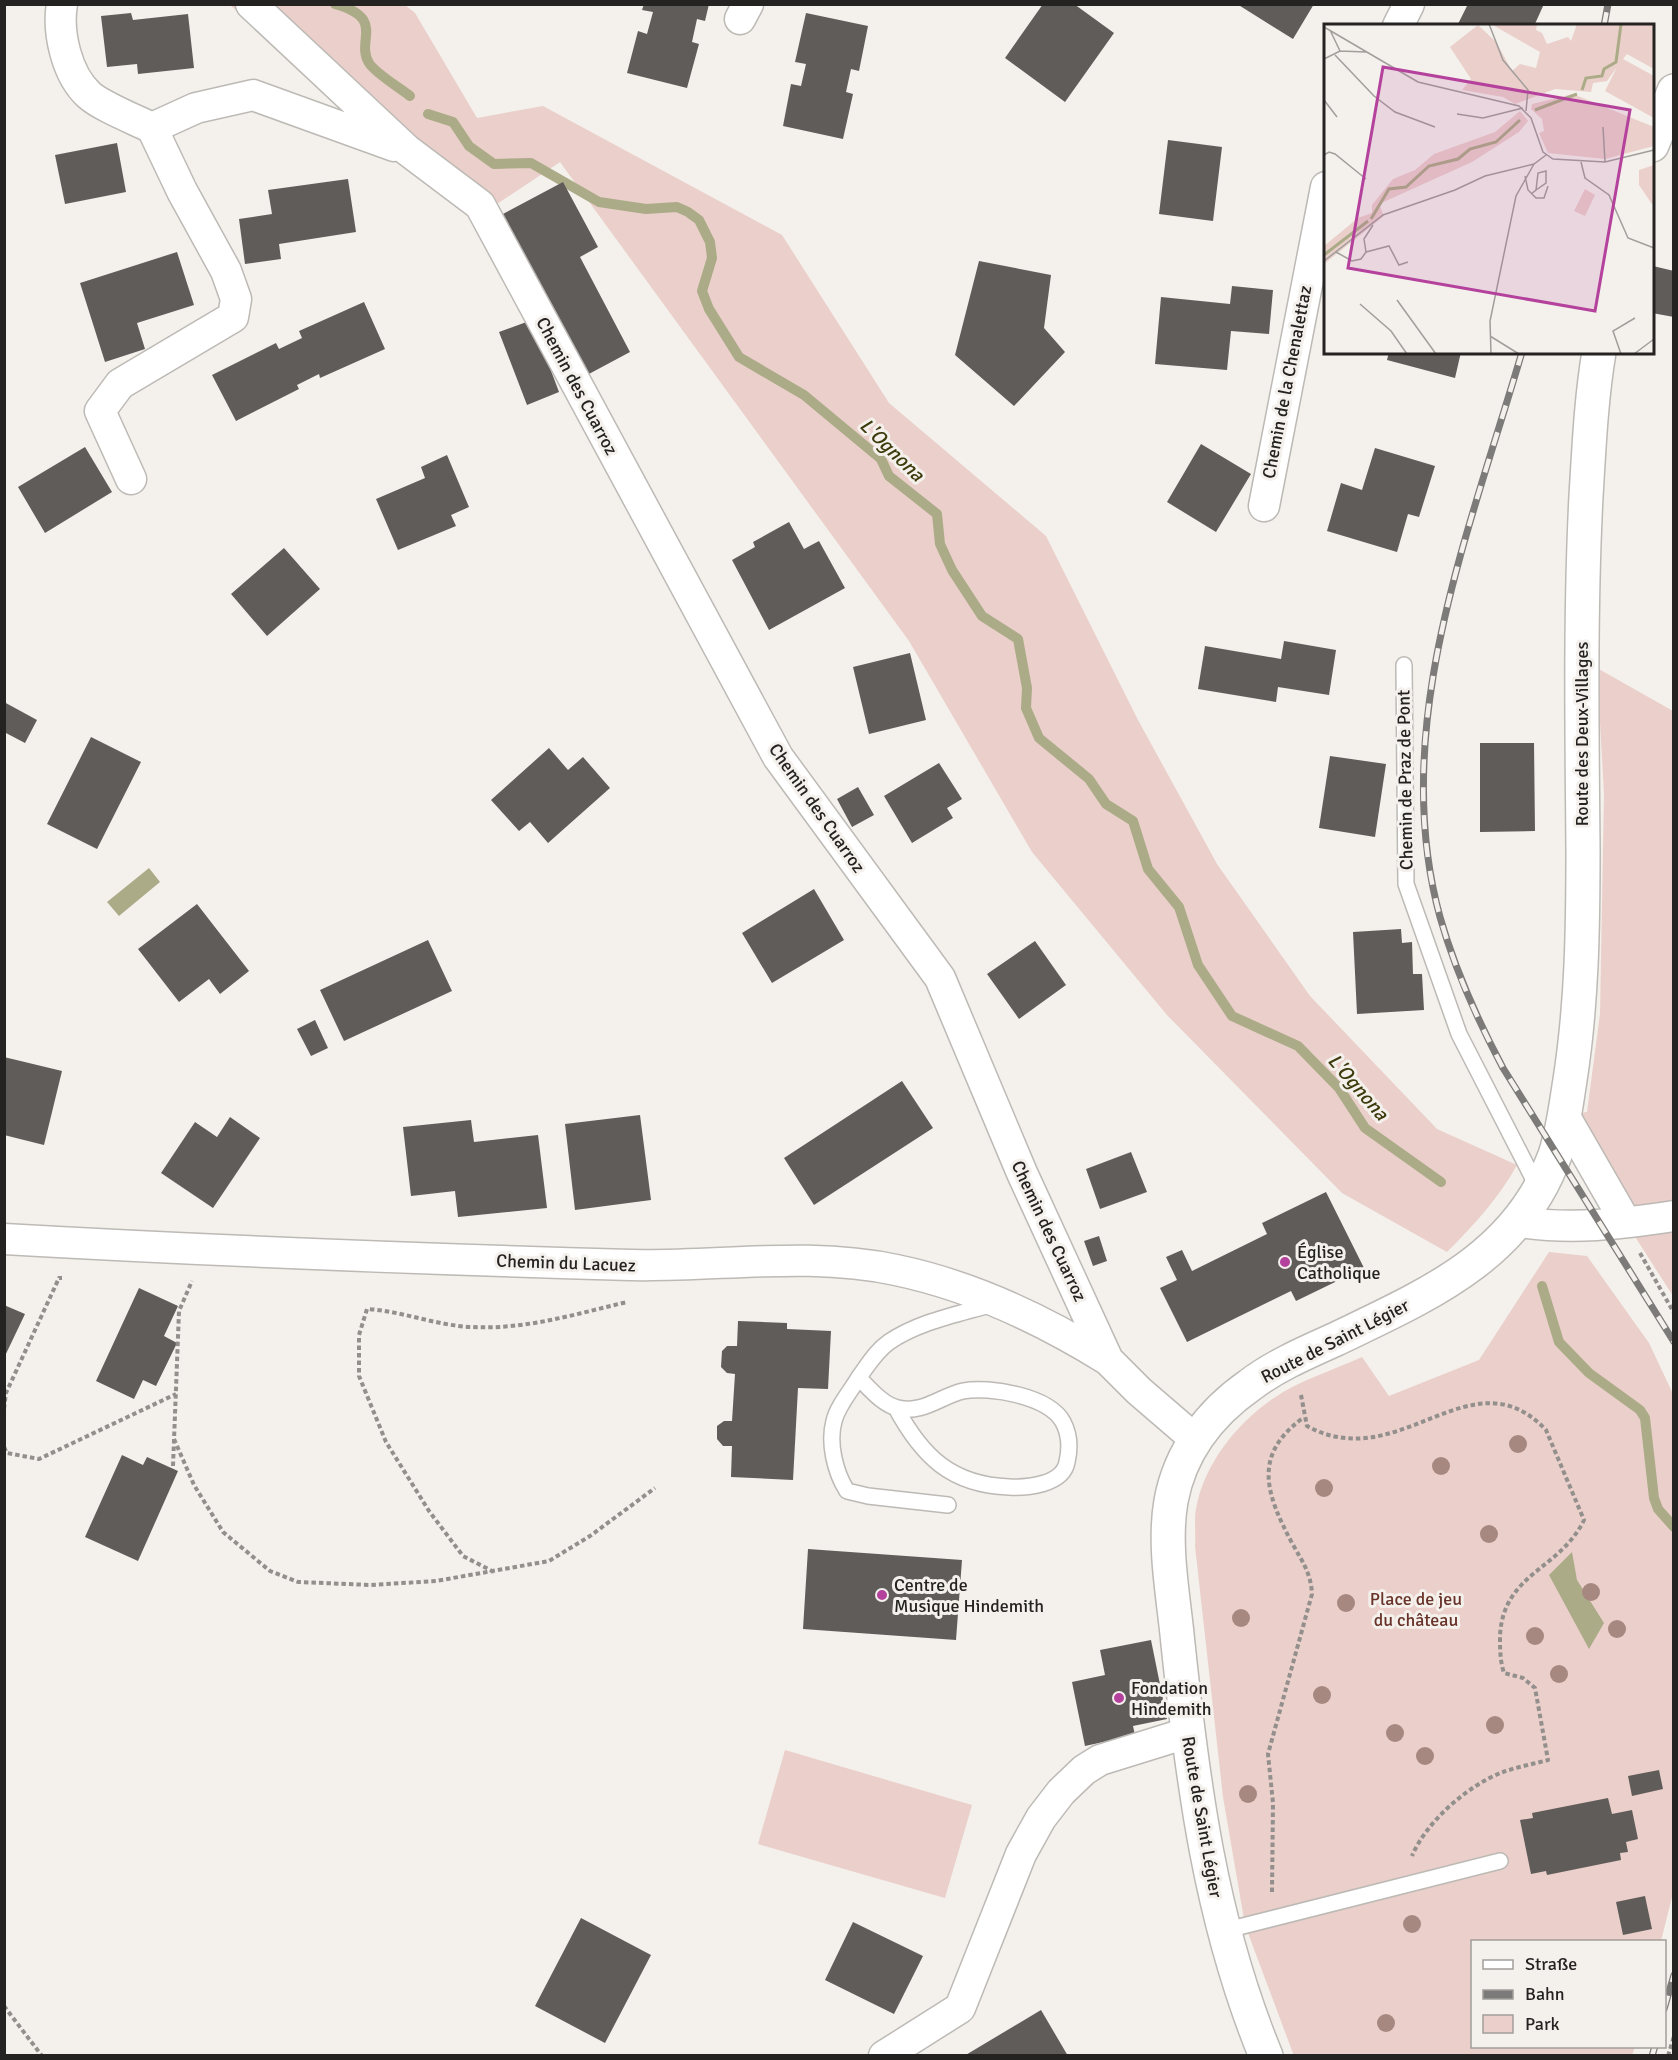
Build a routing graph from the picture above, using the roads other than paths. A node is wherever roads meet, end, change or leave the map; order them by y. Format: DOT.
graph roads {
  1 [pos="62,4"];
  2 [pos="251,4"];
  3 [pos="1409,4"];
  4 [pos="1399,24"];
  5 [pos="1674,91"];
  6 [pos="152,128"];
  7 [pos="1654,142"];
  8 [pos="407,150"];
  9 [pos="1324,197"];
  10 [pos="1599,354"];
  11 [pos="131,478"];
  12 [pos="1264,506"];
  13 [pos="1404,665"];
  14 [pos="1564,1115"];
  15 [pos="1539,1191"];
  16 [pos="1674,1216"];
  17 [pos="1625,1221"];
  18 [pos="1520,1222"];
  19 [pos="4,1239"];
  20 [pos="999,1302"];
  21 [pos="1108,1360"];
  22 [pos="859,1378"];
  23 [pos="896,1408"];
  24 [pos="1196,1440"];
  25 [pos="948,1505"];
  26 [pos="1187,1733"];
  27 [pos="1500,1861"];
  28 [pos="1223,1931"];
  29 [pos="884,2055"];
  30 [pos="1266,2055"];
  1 -- 6 [label="street"];
  2 -- 8 [label="street, Chemin des Cuarroz"];
  3 -- 4 [label="street"];
  5 -- 7 [label="main road"];
  6 -- 8 [label="street, Chemin des Cuarroz"];
  6 -- 11 [label="street"];
  8 -- 21 [label="street, Chemin des Cuarroz"];
  9 -- 12 [label="street, Chemin de la Chenalettaz"];
  10 -- 14 [label="main road, Route des Deux-Villages"];
  13 -- 15 [label="lane, Chemin de Praz de Pont"];
  14 -- 15 [label="main road, Route de Saint Légier"];
  14 -- 17 [label="street"];
  15 -- 18 [label="main road, Route de Saint Légier"];
  16 -- 17 [label="street"];
  17 -- 18 [label="street"];
  18 -- 24 [label="main road, Route de Saint Légier"];
  19 -- 20 [label="street, Chemin du Lacuez"];
  20 -- 21 [label="street, Chemin du Lacuez"];
  20 -- 22 [label="lane"];
  21 -- 24 [label="street, Chemin des Cuarroz"];
  22 -- 23 [label="lane"];
  22 -- 25 [label="lane"];
  23 -- 23 [label="lane"];
  24 -- 26 [label="main road, Route de Saint Légier"];
  26 -- 28 [label="main road, Route de Saint Légier"];
  26 -- 29 [label="street"];
  27 -- 28 [label="lane"];
  28 -- 30 [label="main road, Route de Saint Légier"];
}
